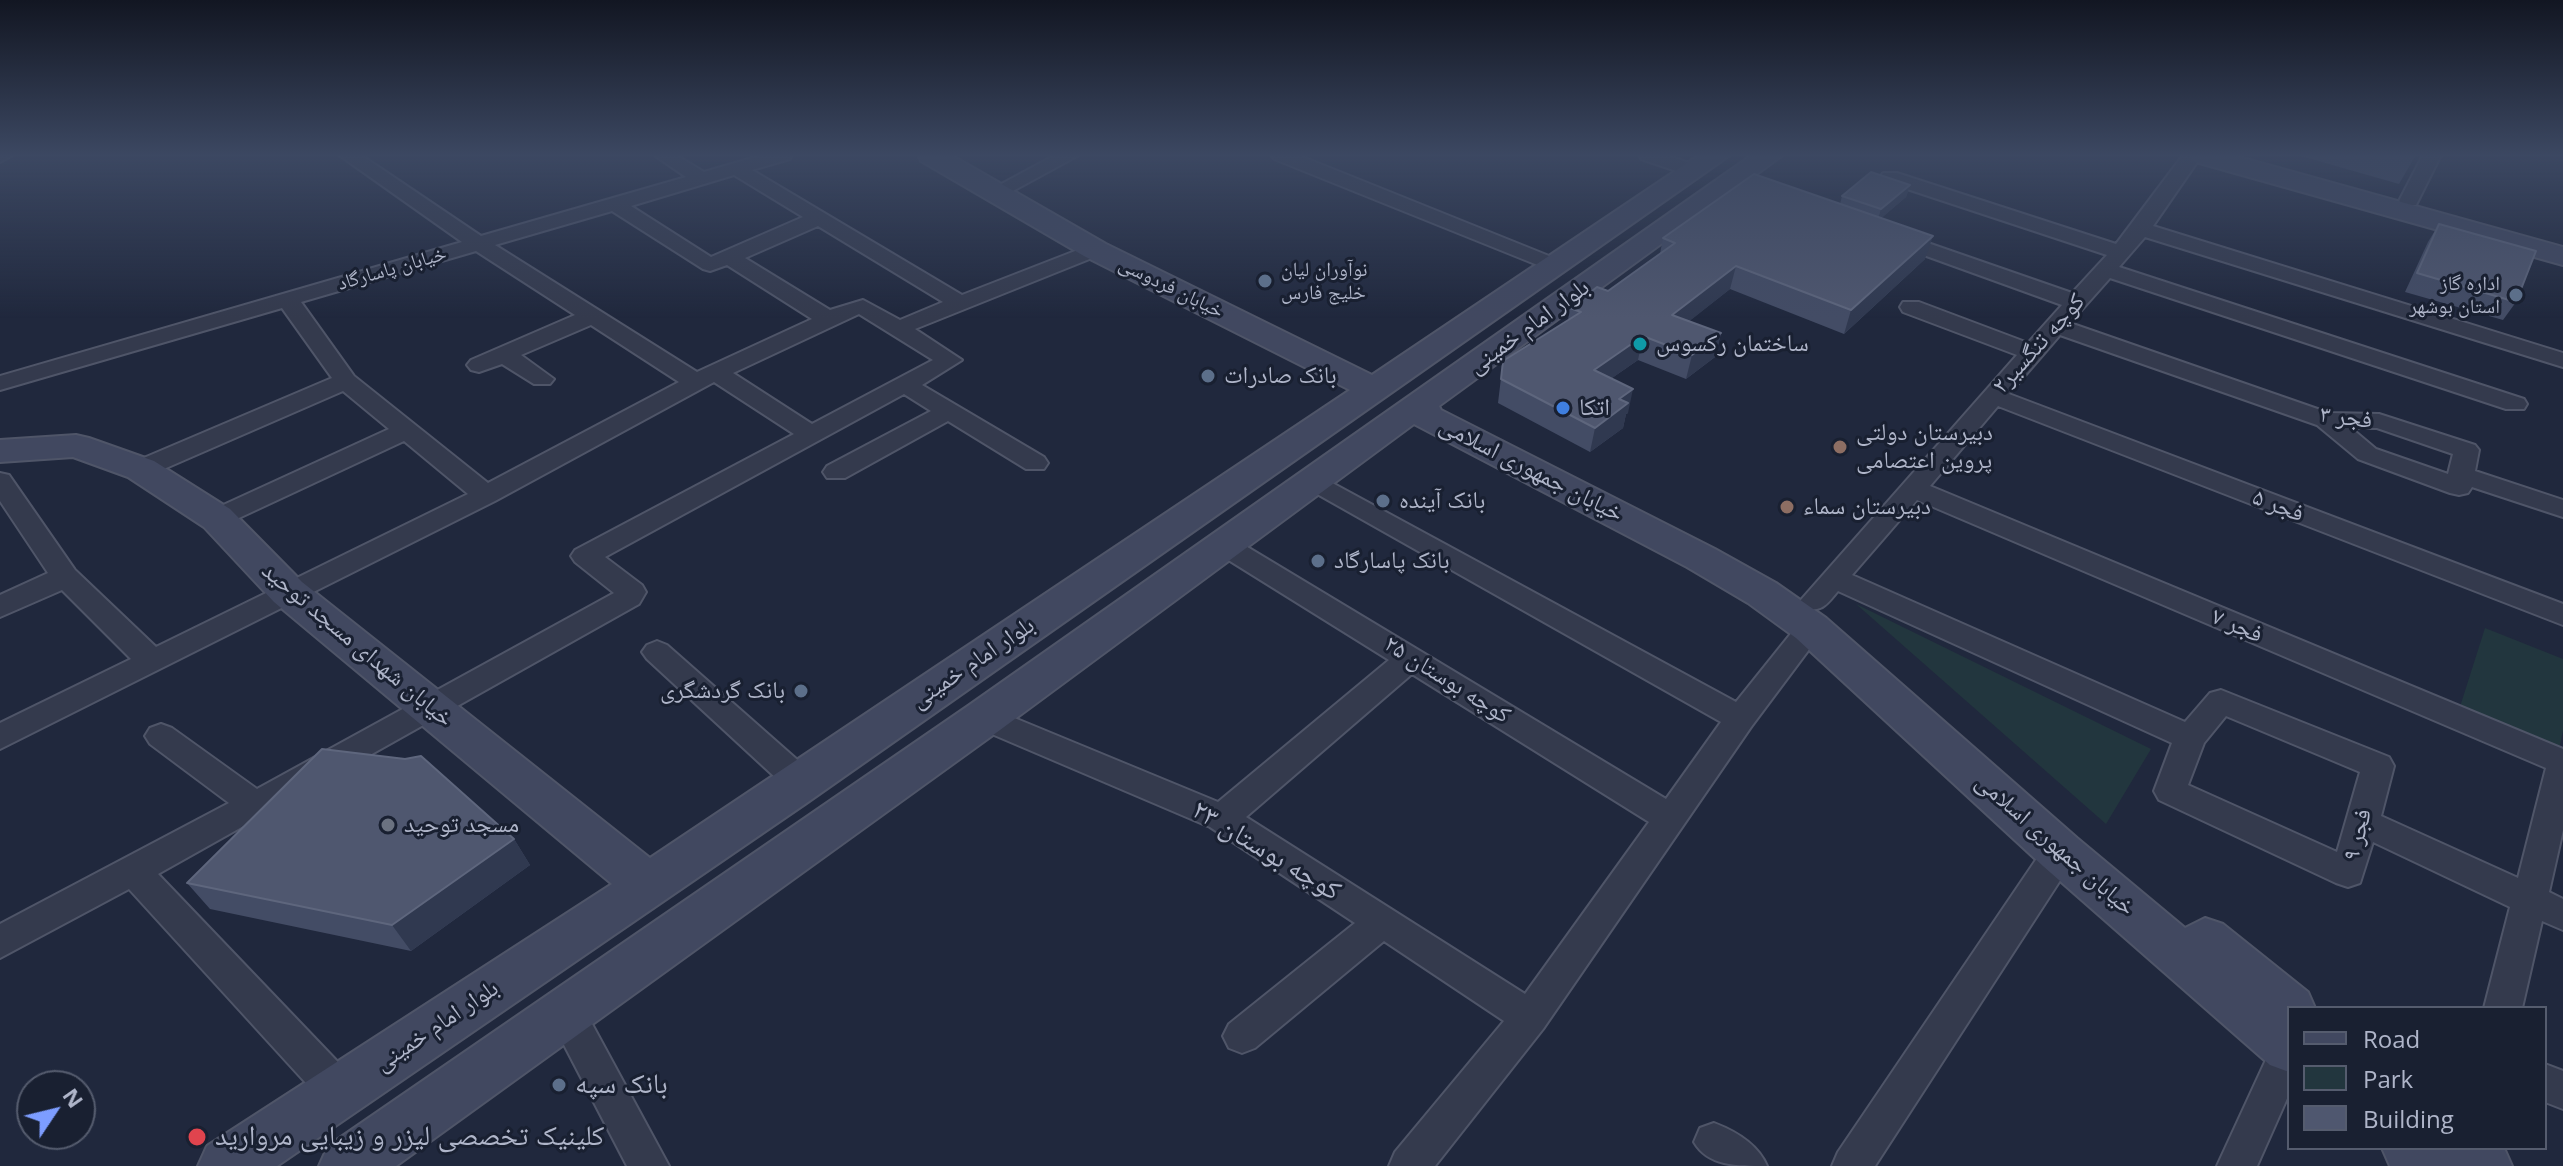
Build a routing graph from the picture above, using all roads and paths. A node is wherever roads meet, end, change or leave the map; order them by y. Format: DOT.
graph roads {
  1 [pos="431,209"];
  2 [pos="600,209"];
  3 [pos="623,209"];
  4 [pos="805,209"];
  5 [pos="1021,209"];
  6 [pos="1416,209"];
  7 [pos="1659,209"];
  8 [pos="1683,209"];
  9 [pos="1976,209"];
  10 [pos="2155,209"];
  11 [pos="2396,209"];
  12 [pos="2440,209"];
  13 [pos="819,218"];
  14 [pos="1867,228"];
  15 [pos="2141,229"];
  16 [pos="2563,243"];
  17 [pos="479,244"];
  18 [pos="1095,250"];
  19 [pos="2563,256"];
  20 [pos="729,257"];
  21 [pos="2113,261"];
  22 [pos="1552,264"];
  23 [pos="287,299"];
  24 [pos="2076,302"];
  25 [pos="960,303"];
  26 [pos="1911,307"];
  27 [pos="592,316"];
  28 [pos="830,320"];
  29 [pos="2056,326"];
  30 [pos="896,329"];
  31 [pos="2032,353"];
  32 [pos="504,355"];
  33 [pos="2563,360"];
  34 [pos="479,365"];
  35 [pos="706,378"];
  36 [pos="542,379"];
  37 [pos="346,381"];
  38 [pos="0,383"];
  39 [pos="904,384"];
  40 [pos="1374,389"];
  41 [pos="1993,396"];
  42 [pos="2515,404"];
  43 [pos="1421,405"];
  44 [pos="949,411"];
  45 [pos="2326,420"];
  46 [pos="407,430"];
  47 [pos="810,433"];
  48 [pos="1035,463"];
  49 [pos="141,469"];
  50 [pos="836,472"];
  51 [pos="2461,475"];
  52 [pos="2,479"];
  53 [pos="1312,480"];
  54 [pos="1912,488"];
  55 [pos="486,495"];
  56 [pos="2563,509"];
  57 [pos="217,518"];
  58 [pos="1224,545"];
  59 [pos="65,577"];
  60 [pos="288,592"];
  61 [pos="1820,602"];
  62 [pos="0,607"];
  63 [pos="2563,615"];
  64 [pos="657,652"];
  65 [pos="1411,658"];
  66 [pos="151,660"];
  67 [pos="430,709"];
  68 [pos="984,718"];
  69 [pos="1740,719"];
  70 [pos="161,736"];
  71 [pos="0,737"];
  72 [pos="2190,738"];
  73 [pos="2563,762"];
  74 [pos="800,781"];
  75 [pos="255,805"];
  76 [pos="1222,818"];
  77 [pos="1670,818"];
  78 [pos="2362,822"];
  79 [pos="2060,852"];
  80 [pos="133,870"];
  81 [pos="647,884"];
  82 [pos="2529,900"];
  83 [pos="2563,915"];
  84 [pos="1383,921"];
  85 [pos="0,942"];
  86 [pos="2503,1006"];
  87 [pos="2287,1007"];
  88 [pos="566,1012"];
  89 [pos="1530,1017"];
  90 [pos="1242,1036"];
  91 [pos="2287,1046"];
  92 [pos="2287,1053"];
  93 [pos="340,1092"];
  94 [pos="1714,1142"];
  95 [pos="2424,1150"];
  96 [pos="2463,1156"];
  97 [pos="352,1165"];
  98 [pos="227,1166"];
  99 [pos="649,1166"];
  100 [pos="1409,1166"];
  101 [pos="1747,1166"];
  102 [pos="1852,1166"];
  103 [pos="2237,1166"];
  1 -- 17 [label="street"];
  2 -- 17 [label="street, خیابان پاسارگاد"];
  3 -- 20 [label="street"];
  4 -- 13 [label="street"];
  5 -- 18 [label="street, خیابان فردوسی"];
  6 -- 22 [label="street"];
  7 -- 22 [label="street, بلوار امام خمینی"];
  8 -- 43 [label="street, بلوار امام خمینی"];
  9 -- 21 [label="street"];
  10 -- 15 [label="street, کوچه تنگسیر۲"];
  11 -- 19 [label="street"];
  12 -- 16 [label="street"];
  13 -- 20 [label="street"];
  13 -- 25 [label="street"];
  14 -- 24 [label="street"];
  15 -- 21 [label="street, کوچه تنگسیر۲"];
  15 -- 33 [label="street"];
  17 -- 23 [label="street, خیابان پاسارگاد"];
  17 -- 27 [label="street"];
  18 -- 25 [label="street"];
  18 -- 40 [label="street, خیابان فردوسی"];
  20 -- 28 [label="street"];
  21 -- 24 [label="street, کوچه تنگسیر۲"];
  21 -- 42 [label="street"];
  22 -- 40 [label="street, بلوار امام خمینی"];
  23 -- 37 [label="street"];
  23 -- 38 [label="street, خیابان پاسارگاد"];
  24 -- 29 [label="street, کوچه تنگسیر۲"];
  25 -- 30 [label="street"];
  26 -- 31 [label="street"];
  27 -- 32 [label="street"];
  27 -- 35 [label="street"];
  28 -- 30 [label="street"];
  28 -- 35 [label="street"];
  29 -- 31 [label="street, کوچه تنگسیر۲"];
  29 -- 45 [label="street, فجر ۳"];
  30 -- 39 [label="street"];
  31 -- 41 [label="street, کوچه تنگسیر۲"];
  32 -- 34 [label="street"];
  32 -- 36 [label="street"];
  35 -- 47 [label="street"];
  35 -- 55 [label="street"];
  37 -- 46 [label="street"];
  37 -- 49 [label="street"];
  39 -- 44 [label="street"];
  39 -- 47 [label="street"];
  40 -- 74 [label="street, بلوار امام خمینی"];
  41 -- 54 [label="street, کوچه تنگسیر۲"];
  41 -- 63 [label="street, فجر ۵"];
  43 -- 53 [label="street, بلوار امام خمینی"];
  43 -- 61 [label="street, خیابان جمهوری اسلامی"];
  44 -- 48 [label="street"];
  44 -- 50 [label="street"];
  45 -- 51 [label="street"];
  45 -- 51 [label="street, فجر ۳"];
  46 -- 55 [label="street"];
  46 -- 57 [label="street"];
  47 -- 67 [label="street"];
  49 -- 52 [label="street, خیابان شهدای مسجد توحید"];
  49 -- 57 [label="street, خیابان شهدای مسجد توحید"];
  51 -- 56 [label="street"];
  52 -- 59 [label="street"];
  53 -- 58 [label="street, بلوار امام خمینی"];
  53 -- 69 [label="street"];
  54 -- 61 [label="street, کوچه تنگسیر۲"];
  54 -- 73 [label="street, فجر ۷"];
  55 -- 60 [label="street"];
  57 -- 60 [label="street, خیابان شهدای مسجد توحید"];
  58 -- 65 [label="street, کوچه بوستان ۲۵"];
  58 -- 68 [label="street, بلوار امام خمینی"];
  59 -- 62 [label="street"];
  59 -- 66 [label="street"];
  60 -- 66 [label="street"];
  60 -- 67 [label="street, خیابان شهدای مسجد توحید"];
  61 -- 69 [label="street, کوچه تنگسیر۲"];
  61 -- 72 [label="street"];
  61 -- 79 [label="street, خیابان جمهوری اسلامی"];
  61 -- 87 [label="street, خیابان جمهوری اسلامی"];
  64 -- 74 [label="street"];
  65 -- 76 [label="street"];
  65 -- 77 [label="street, کوچه بوستان ۲۵"];
  66 -- 71 [label="street"];
  67 -- 75 [label="street"];
  67 -- 81 [label="street, خیابان شهدای مسجد توحید"];
  68 -- 76 [label="street, کوچه بوستان ۲۳"];
  68 -- 88 [label="street, بلوار امام خمینی"];
  69 -- 77 [label="street, کوچه تنگسیر۲"];
  70 -- 75 [label="street"];
  72 -- 78 [label="street, فجر ۹"];
  72 -- 78 [label="street, فجر ۹"];
  73 -- 82 [label="street"];
  74 -- 81 [label="street, بلوار امام خمینی"];
  75 -- 80 [label="street"];
  76 -- 84 [label="street, کوچه بوستان ۲۳"];
  77 -- 89 [label="street, کوچه تنگسیر۲"];
  78 -- 82 [label="street"];
  79 -- 91 [label="street, خیابان جمهوری اسلامی"];
  79 -- 102 [label="street"];
  80 -- 85 [label="street"];
  80 -- 93 [label="street"];
  81 -- 93 [label="street, بلوار امام خمینی"];
  82 -- 83 [label="street"];
  82 -- 86 [label="street"];
  84 -- 89 [label="street, کوچه بوستان ۲۳"];
  84 -- 90 [label="street"];
  88 -- 97 [label="street, بلوار امام خمینی"];
  88 -- 99 [label="street"];
  89 -- 100 [label="street, کوچه تنگسیر۲"];
  92 -- 103 [label="street"];
  93 -- 98 [label="street, بلوار امام خمینی"];
  94 -- 101 [label="street"];
  95 -- 96 [label="street"];
}
